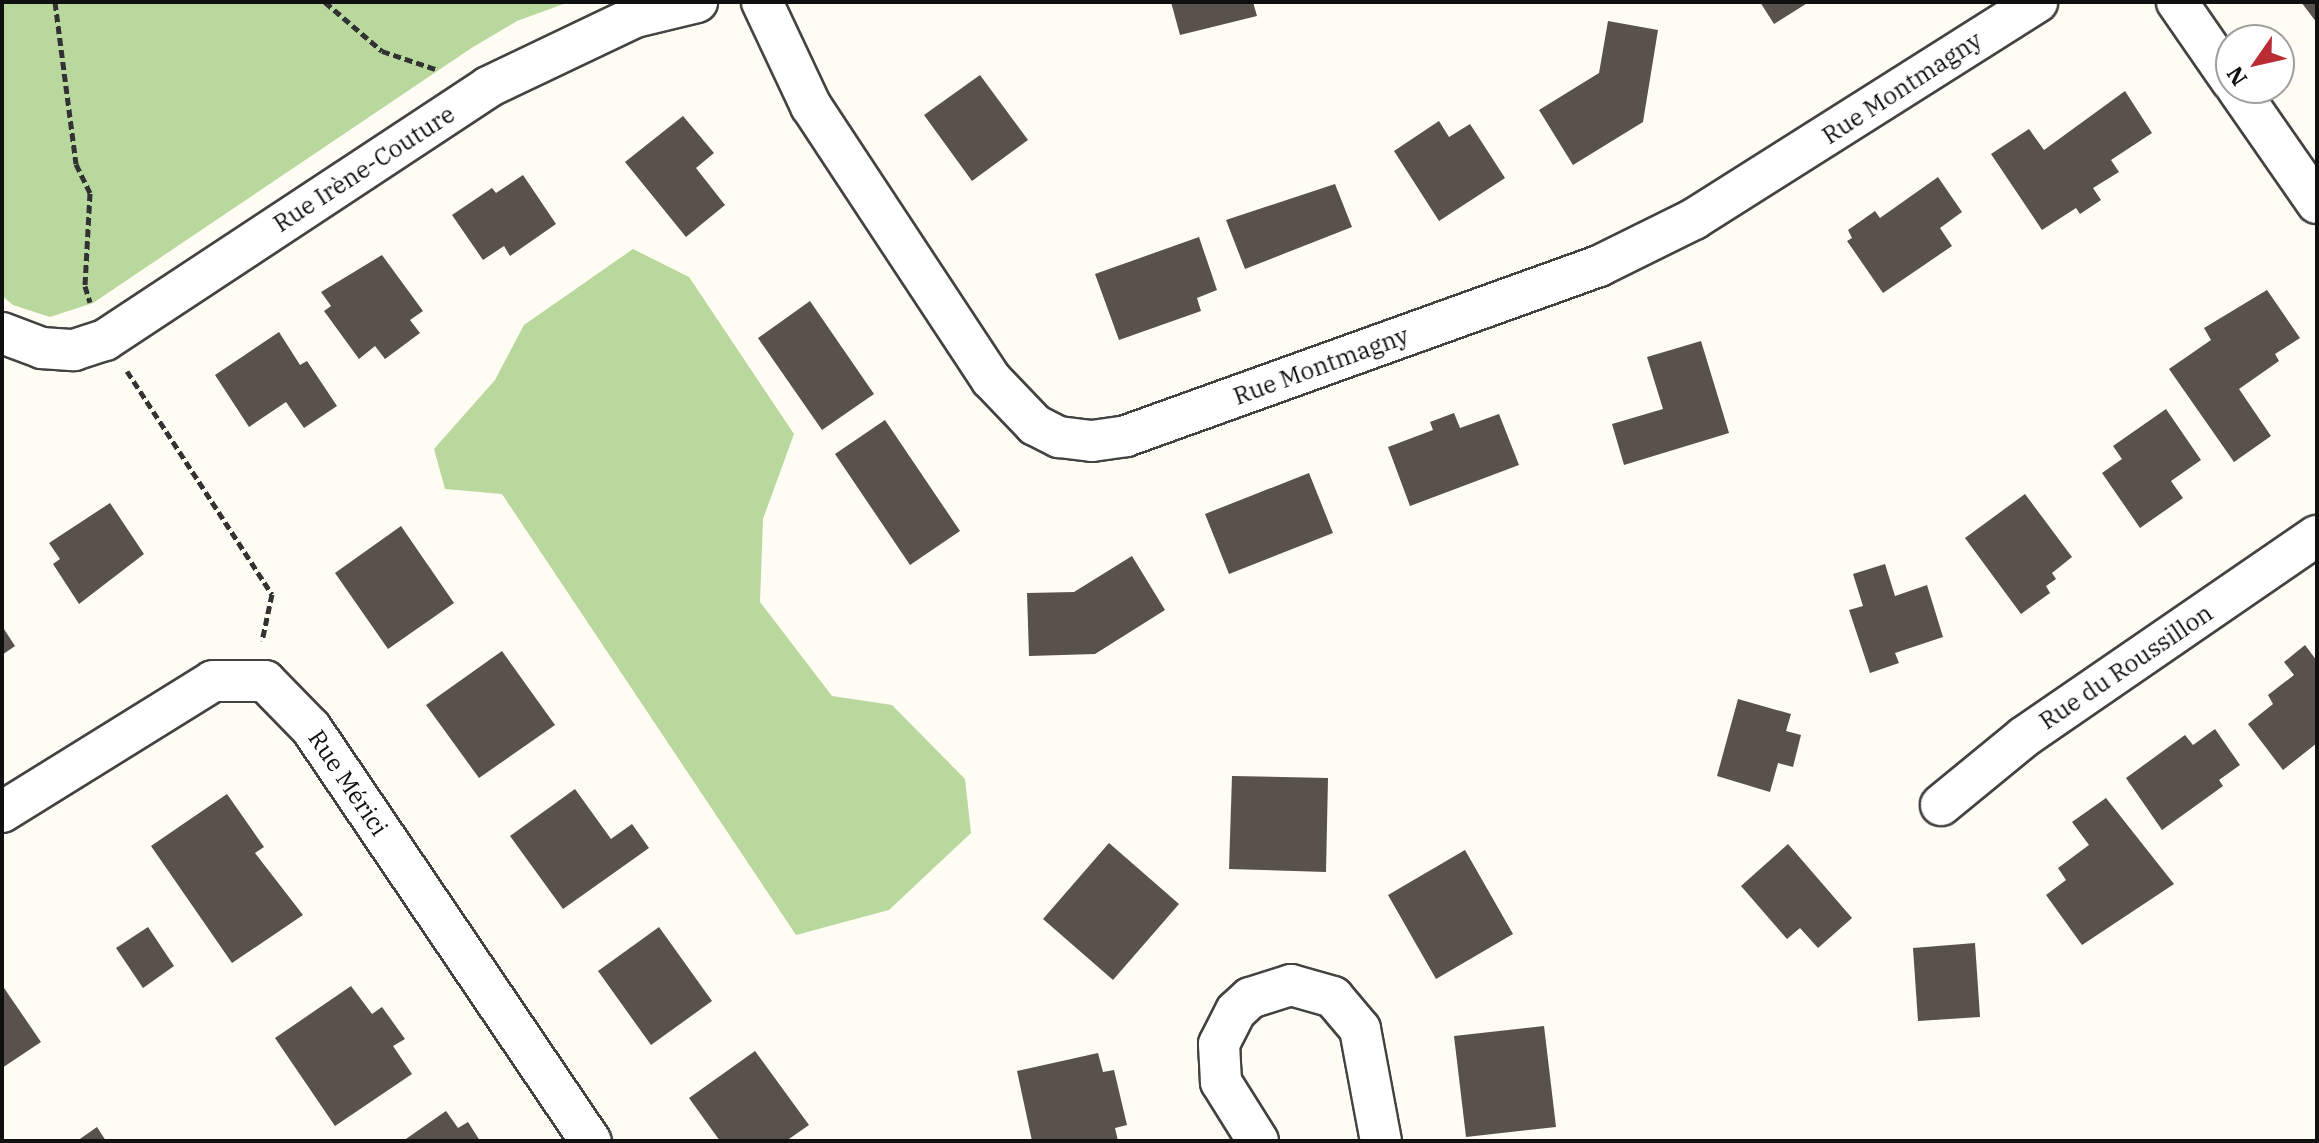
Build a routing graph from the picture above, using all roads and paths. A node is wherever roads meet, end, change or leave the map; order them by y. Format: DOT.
graph roads {
  1 [pos="55,2"];
  2 [pos="325,2"];
  3 [pos="697,2"];
  4 [pos="762,2"];
  5 [pos="2037,2"];
  6 [pos="2177,2"];
  7 [pos="2215,57"];
  8 [pos="488,87"];
  9 [pos="2248,104"];
  10 [pos="2317,203"];
  11 [pos="93,315"];
  12 [pos="2,333"];
  13 [pos="126,369"];
  14 [pos="2317,536"];
  15 [pos="265,681"];
  16 [pos="1941,805"];
  17 [pos="2,812"];
  18 [pos="591,1141"];
  19 [pos="1258,1141"];
  20 [pos="1381,1141"];
  1 -- 11 [label="path"];
  2 -- 8 [label="path"];
  3 -- 8 [label="street, Rue Irène-Couture"];
  4 -- 5 [label="street, Rue Montmagny"];
  6 -- 7 [label="street"];
  8 -- 12 [label="street, Rue Irène-Couture"];
  9 -- 10 [label="street"];
  13 -- 15 [label="path"];
  14 -- 16 [label="street, Rue du Roussillon"];
  15 -- 17 [label="street"];
  15 -- 18 [label="street, Rue Mérici"];
  19 -- 20 [label="street"];
}
